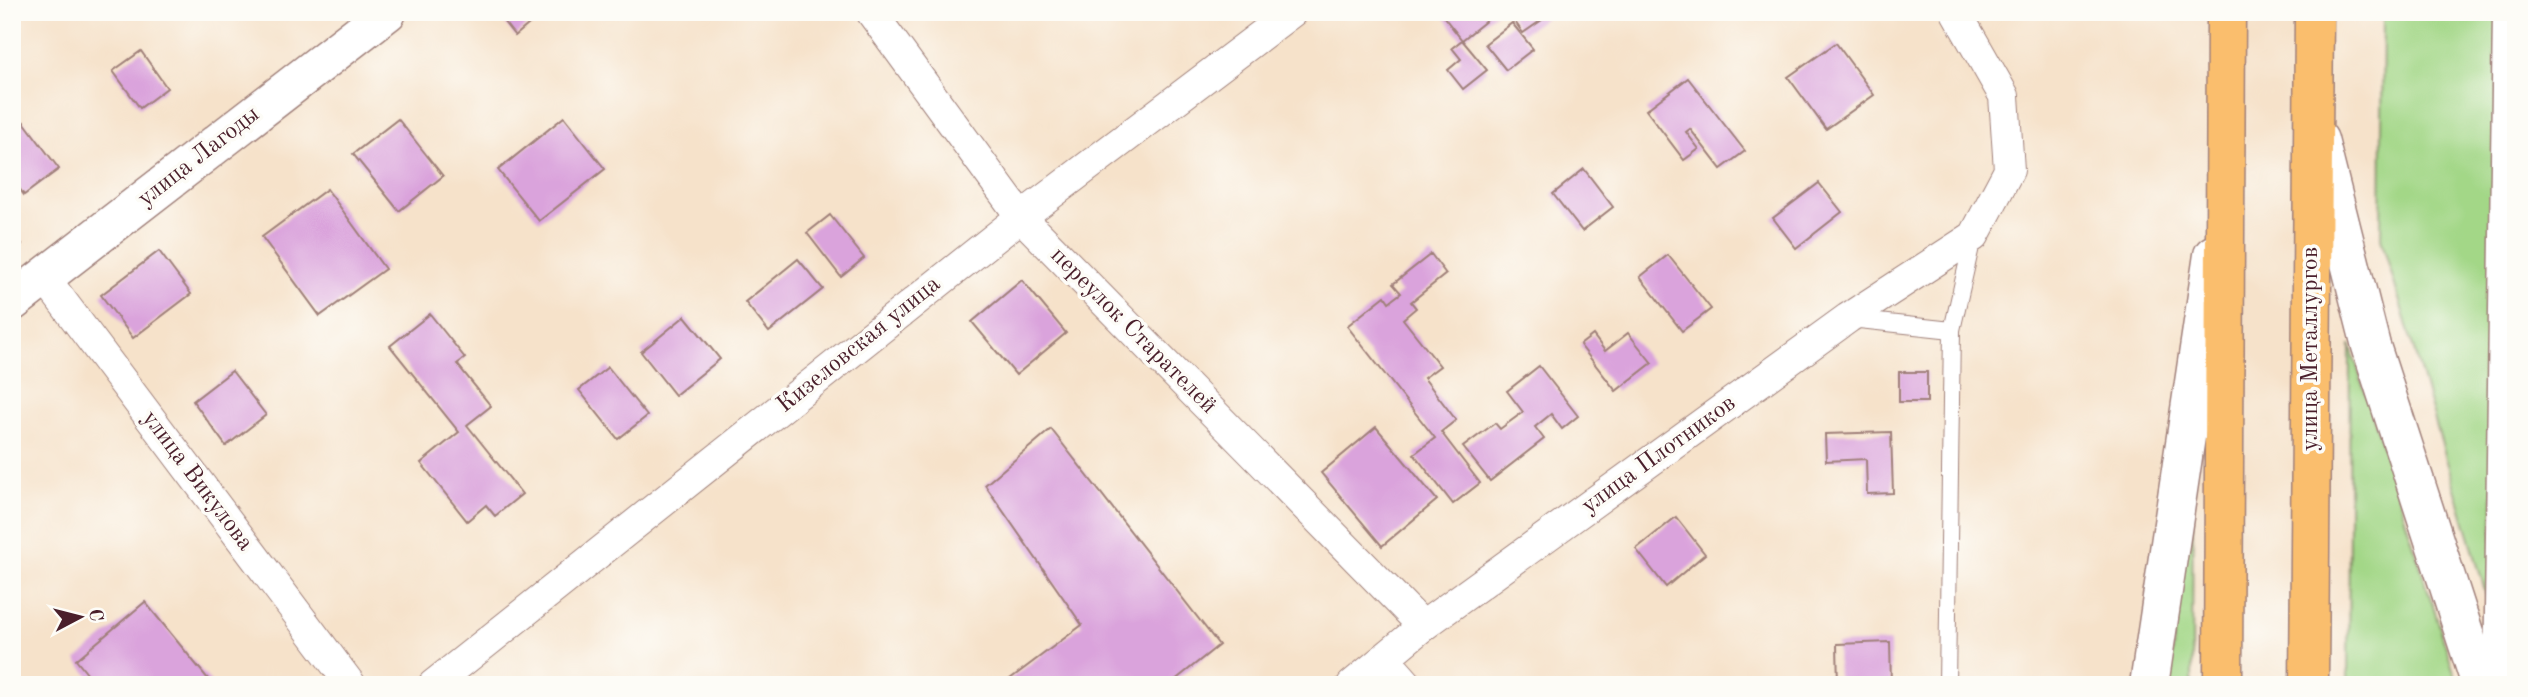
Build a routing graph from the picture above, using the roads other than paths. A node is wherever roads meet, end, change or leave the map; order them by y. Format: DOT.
graph roads {
  1 [pos="387,12"];
  2 [pos="871,12"];
  3 [pos="1292,12"];
  4 [pos="1956,12"];
  5 [pos="2226,12"];
  6 [pos="2314,12"];
  7 [pos="2511,12"];
  8 [pos="2313,118"];
  9 [pos="2224,177"];
  10 [pos="1021,217"];
  11 [pos="1974,236"];
  12 [pos="44,277"];
  13 [pos="12,302"];
  14 [pos="1848,318"];
  15 [pos="1952,330"];
  16 [pos="2512,335"];
  17 [pos="1423,626"];
  18 [pos="1385,659"];
  19 [pos="351,685"];
  20 [pos="433,685"];
  21 [pos="1352,685"];
  22 [pos="1408,685"];
  23 [pos="1947,685"];
  24 [pos="2150,685"];
  25 [pos="2223,685"];
  26 [pos="2309,685"];
  27 [pos="2481,685"];
  28 [pos="2503,685"];
  1 -- 12 [label="street, улица Лагоды"];
  2 -- 10 [label="street, переулок Старателей"];
  3 -- 10 [label="street, Кизеловская улица"];
  4 -- 11 [label="street"];
  5 -- 9 [label="main road"];
  6 -- 8 [label="main road, улица Металлургов"];
  7 -- 16 [label="street"];
  8 -- 26 [label="main road, улица Металлургов"];
  8 -- 27 [label="street"];
  9 -- 24 [label="street"];
  9 -- 25 [label="main road"];
  10 -- 17 [label="street, переулок Старателей"];
  10 -- 20 [label="street, Кизеловская улица"];
  11 -- 14 [label="street, улица Плотников"];
  11 -- 15 [label="lane"];
  12 -- 13 [label="street, улица Лагоды"];
  12 -- 19 [label="street, улица Викулова"];
  14 -- 15 [label="lane"];
  14 -- 17 [label="street, улица Плотников"];
  15 -- 23 [label="lane"];
  16 -- 28 [label="street"];
  17 -- 18 [label="street, улица Плотников"];
  18 -- 21 [label="street, улица Плотников"];
  18 -- 22 [label="street"];
}
